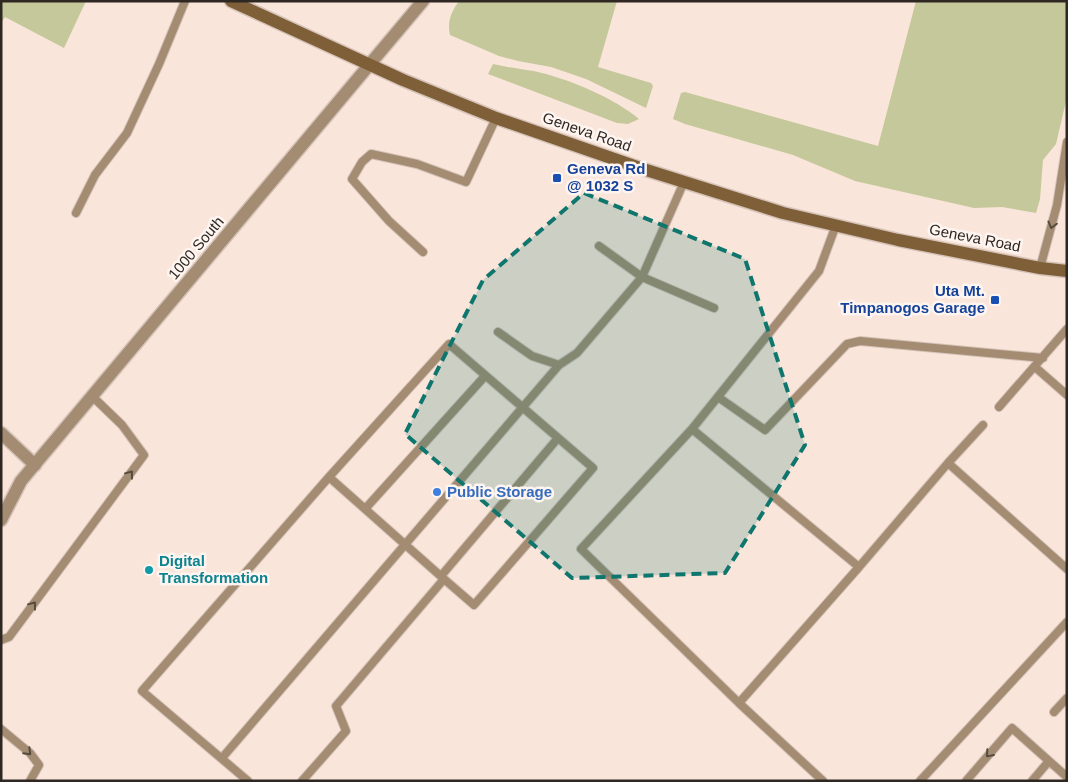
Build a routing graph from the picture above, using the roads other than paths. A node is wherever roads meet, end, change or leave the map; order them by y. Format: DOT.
graph roads {
  1 [pos="185,1"];
  2 [pos="231,1"];
  3 [pos="423,1"];
  4 [pos="370,64"];
  5 [pos="496,118"];
  6 [pos="1067,142"];
  7 [pos="684,182"];
  8 [pos="76,213"];
  9 [pos="836,225"];
  10 [pos="599,246"];
  11 [pos="423,252"];
  12 [pos="1040,268"];
  13 [pos="1067,271"];
  14 [pos="642,277"];
  15 [pos="714,308"];
  16 [pos="1067,329"];
  17 [pos="498,332"];
  18 [pos="1043,358"];
  19 [pos="559,365"];
  20 [pos="1035,367"];
  21 [pos="485,376"];
  22 [pos="1067,395"];
  23 [pos="93,397"];
  24 [pos="718,397"];
  25 [pos="999,407"];
  26 [pos="522,408"];
  27 [pos="983,425"];
  28 [pos="692,429"];
  29 [pos="1,433"];
  30 [pos="558,438"];
  31 [pos="948,463"];
  32 [pos="35,464"];
  33 [pos="329,477"];
  34 [pos="365,509"];
  35 [pos="1,520"];
  36 [pos="405,544"];
  37 [pos="859,567"];
  38 [pos="1067,569"];
  39 [pos="442,577"];
  40 [pos="1067,622"];
  41 [pos="1,640"];
  42 [pos="1067,698"];
  43 [pos="739,703"];
  44 [pos="1054,712"];
  45 [pos="1,729"];
  46 [pos="222,758"];
  47 [pos="1049,761"];
  48 [pos="1067,777"];
  49 [pos="30,781"];
  50 [pos="248,781"];
  51 [pos="302,781"];
  52 [pos="824,781"];
  53 [pos="920,781"];
  54 [pos="966,781"];
  55 [pos="1032,781"];
  1 -- 8 [label="lane"];
  2 -- 4 [label="main road, Geneva Road"];
  3 -- 4 [label="street, 1000 South"];
  4 -- 5 [label="main road, Geneva Road"];
  4 -- 23 [label="street, 1000 South"];
  5 -- 7 [label="main road, Geneva Road"];
  5 -- 11 [label="lane"];
  6 -- 12 [label="lane, one-way"];
  7 -- 9 [label="main road, Geneva Road"];
  7 -- 14 [label="lane"];
  9 -- 12 [label="main road, Geneva Road"];
  9 -- 24 [label="lane"];
  10 -- 14 [label="lane"];
  12 -- 13 [label="main road, Geneva Road"];
  14 -- 15 [label="lane"];
  14 -- 19 [label="lane"];
  16 -- 18 [label="lane"];
  17 -- 19 [label="lane"];
  18 -- 20 [label="lane"];
  18 -- 24 [label="lane"];
  19 -- 26 [label="lane"];
  20 -- 22 [label="lane"];
  20 -- 25 [label="lane"];
  21 -- 26 [label="lane"];
  21 -- 33 [label="lane"];
  21 -- 34 [label="lane"];
  23 -- 32 [label="street, 1000 South"];
  41 -- 23 [label="lane, one-way"];
  24 -- 28 [label="lane"];
  26 -- 30 [label="lane"];
  26 -- 36 [label="lane"];
  27 -- 31 [label="lane"];
  28 -- 37 [label="lane"];
  28 -- 43 [label="lane"];
  29 -- 32 [label="street"];
  30 -- 39 [label="lane"];
  30 -- 39 [label="lane"];
  31 -- 37 [label="lane"];
  31 -- 38 [label="lane"];
  32 -- 35 [label="street, 1000 South"];
  33 -- 34 [label="lane"];
  33 -- 46 [label="lane"];
  34 -- 36 [label="lane"];
  36 -- 39 [label="lane"];
  36 -- 46 [label="lane"];
  37 -- 43 [label="lane"];
  39 -- 51 [label="lane"];
  40 -- 53 [label="lane"];
  42 -- 44 [label="lane"];
  43 -- 52 [label="lane"];
  45 -- 49 [label="lane, one-way"];
  46 -- 50 [label="lane"];
  47 -- 48 [label="lane"];
  47 -- 54 [label="lane, one-way"];
  47 -- 55 [label="lane"];
}
